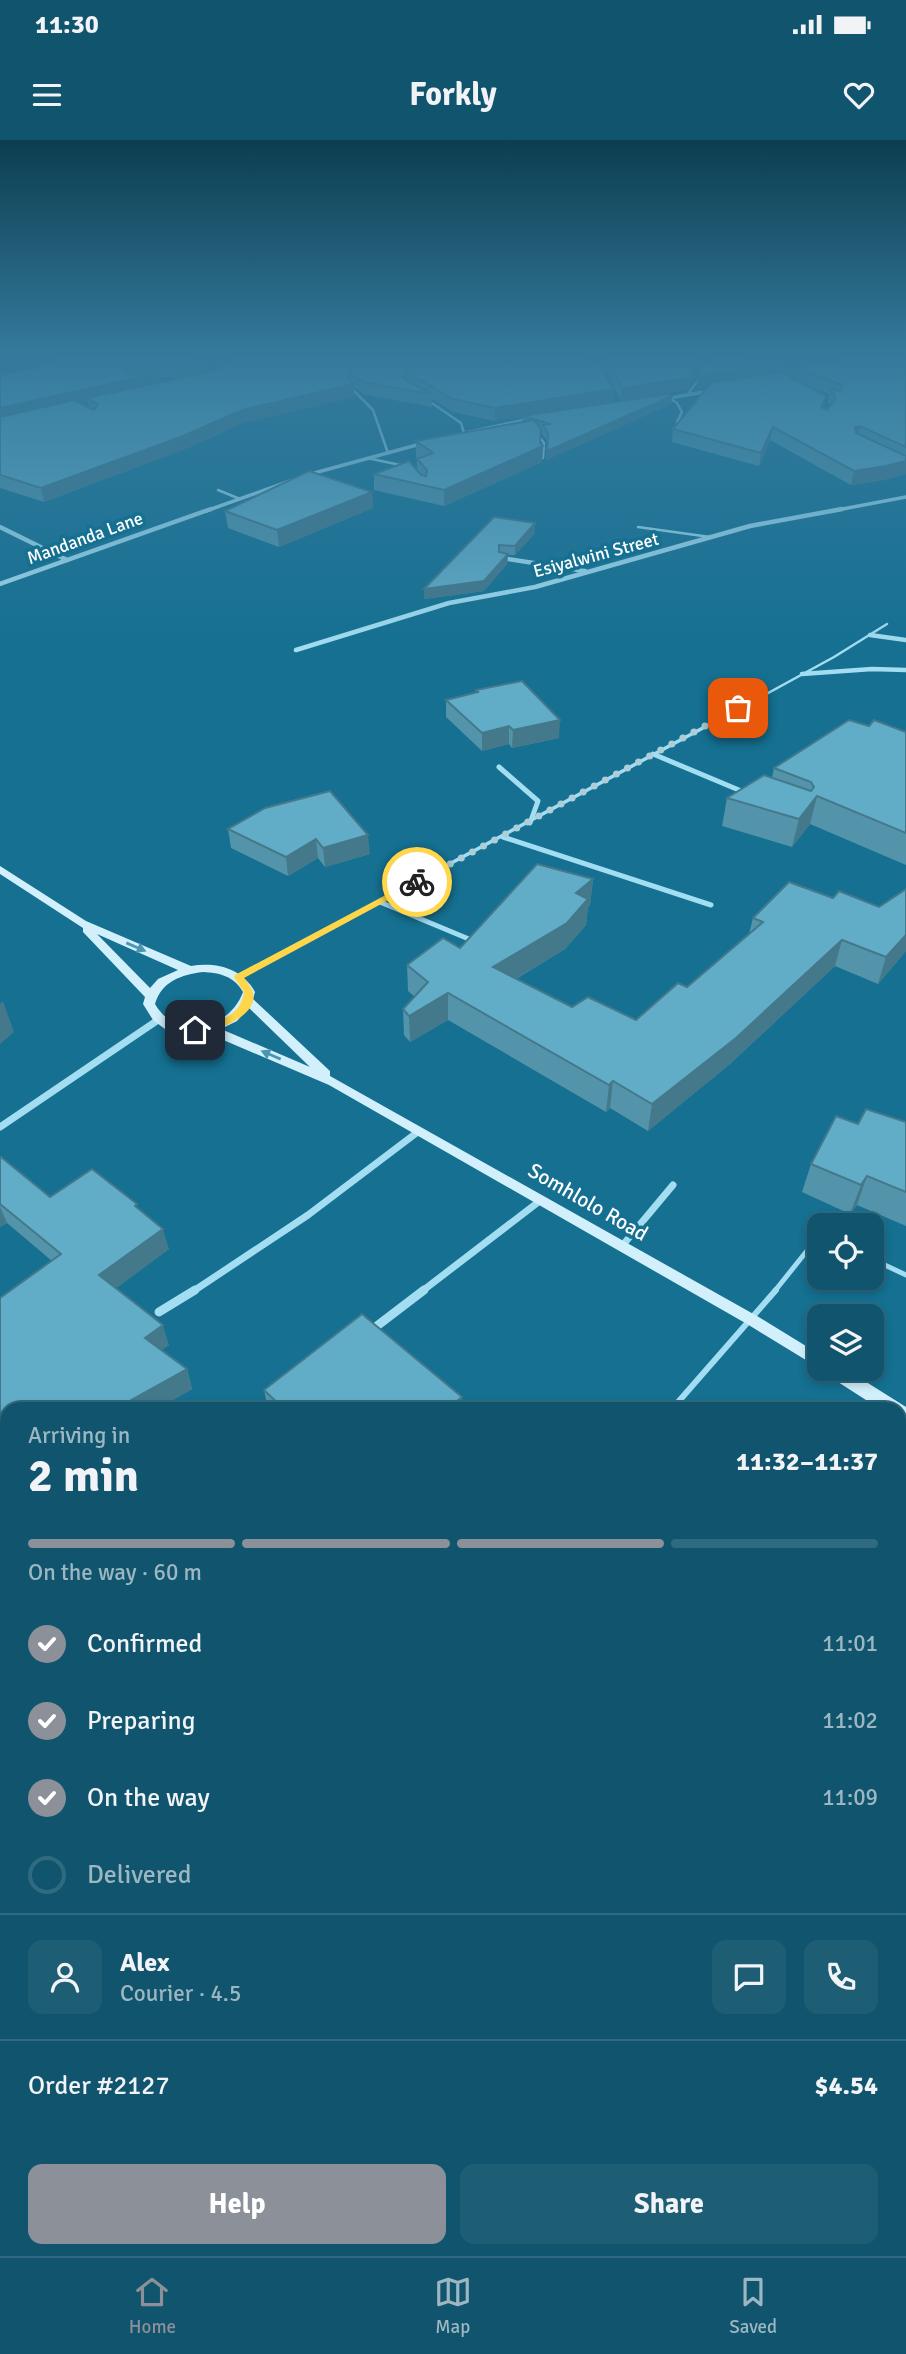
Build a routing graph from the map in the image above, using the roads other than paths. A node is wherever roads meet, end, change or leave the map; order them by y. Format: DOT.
graph roads {
  1 [pos="381,455"];
  2 [pos="543,455"];
  3 [pos="367,458"];
  4 [pos="543,458"];
  5 [pos="409,468"];
  6 [pos="218,490"];
  7 [pos="906,497"];
  8 [pos="240,499"];
  9 [pos="0,527"];
  10 [pos="638,527"];
  11 [pos="710,537"];
  12 [pos="502,558"];
  13 [pos="67,560"];
  14 [pos="589,572"];
  15 [pos="0,584"];
  16 [pos="887,624"];
  17 [pos="870,635"];
  18 [pos="906,640"];
  19 [pos="296,650"];
  20 [pos="906,670"];
  21 [pos="802,674"];
  22 [pos="653,754"];
  23 [pos="499,767"];
  24 [pos="751,795"];
  25 [pos="530,823"];
  26 [pos="503,837"];
  27 [pos="0,869"];
  28 [pos="380,902"];
  29 [pos="711,905"];
  30 [pos="82,923"];
  31 [pos="477,942"];
  32 [pos="189,970"];
  33 [pos="239,977"];
  34 [pos="151,996"];
  35 [pos="248,1001"];
  36 [pos="158,1020"];
  37 [pos="209,1029"];
  38 [pos="334,1082"];
  39 [pos="0,1127"];
  40 [pos="419,1131"];
  41 [pos="673,1185"];
  42 [pos="541,1200"];
  43 [pos="622,1246"];
  44 [pos="807,1251"];
  45 [pos="884,1265"];
  46 [pos="906,1275"];
  47 [pos="159,1312"];
  48 [pos="752,1320"];
  49 [pos="369,1332"];
  50 [pos="807,1354"];
  51 [pos="850,1381"];
  52 [pos="678,1402"];
  53 [pos="883,1402"];
  1 -- 3 [label="street, Mandanda Lane"];
  2 -- 4 [label="lane"];
  3 -- 5 [label="lane"];
  3 -- 8 [label="street, Mandanda Lane"];
  6 -- 8 [label="lane"];
  7 -- 11 [label="street, Esiyalwini Street"];
  8 -- 13 [label="street, Mandanda Lane"];
  9 -- 13 [label="street"];
  10 -- 11 [label="lane"];
  11 -- 14 [label="street, Esiyalwini Street"];
  12 -- 14 [label="street"];
  13 -- 15 [label="street, Mandanda Lane"];
  14 -- 19 [label="street, Esiyalwini Street"];
  16 -- 17 [label="lane"];
  17 -- 18 [label="street"];
  17 -- 21 [label="lane"];
  20 -- 21 [label="street"];
  21 -- 22 [label="lane"];
  22 -- 24 [label="street"];
  22 -- 25 [label="lane"];
  23 -- 25 [label="street"];
  25 -- 26 [label="lane"];
  26 -- 28 [label="lane"];
  26 -- 29 [label="street"];
  27 -- 30 [label="main road"];
  28 -- 31 [label="street"];
  28 -- 33 [label="lane"];
  30 -- 32 [label="main road, one-way"];
  30 -- 34 [label="main road"];
  32 -- 33 [label="main road"];
  32 -- 34 [label="main road"];
  33 -- 35 [label="main road, Somhlolo Road"];
  34 -- 36 [label="main road"];
  35 -- 37 [label="main road"];
  35 -- 38 [label="main road, Somhlolo Road"];
  36 -- 37 [label="main road, Somhlolo Road"];
  36 -- 39 [label="street"];
  38 -- 37 [label="main road, Somhlolo Road, one-way"];
  38 -- 40 [label="main road, Somhlolo Road"];
  40 -- 42 [label="main road, Somhlolo Road"];
  40 -- 47 [label="street"];
  41 -- 43 [label="street"];
  42 -- 43 [label="main road, Somhlolo Road"];
  42 -- 49 [label="street"];
  43 -- 48 [label="main road, Somhlolo Road"];
  44 -- 48 [label="lane"];
  45 -- 46 [label="lane"];
  48 -- 50 [label="main road, Somhlolo Road"];
  48 -- 52 [label="lane"];
  51 -- 53 [label="main road"];
}
